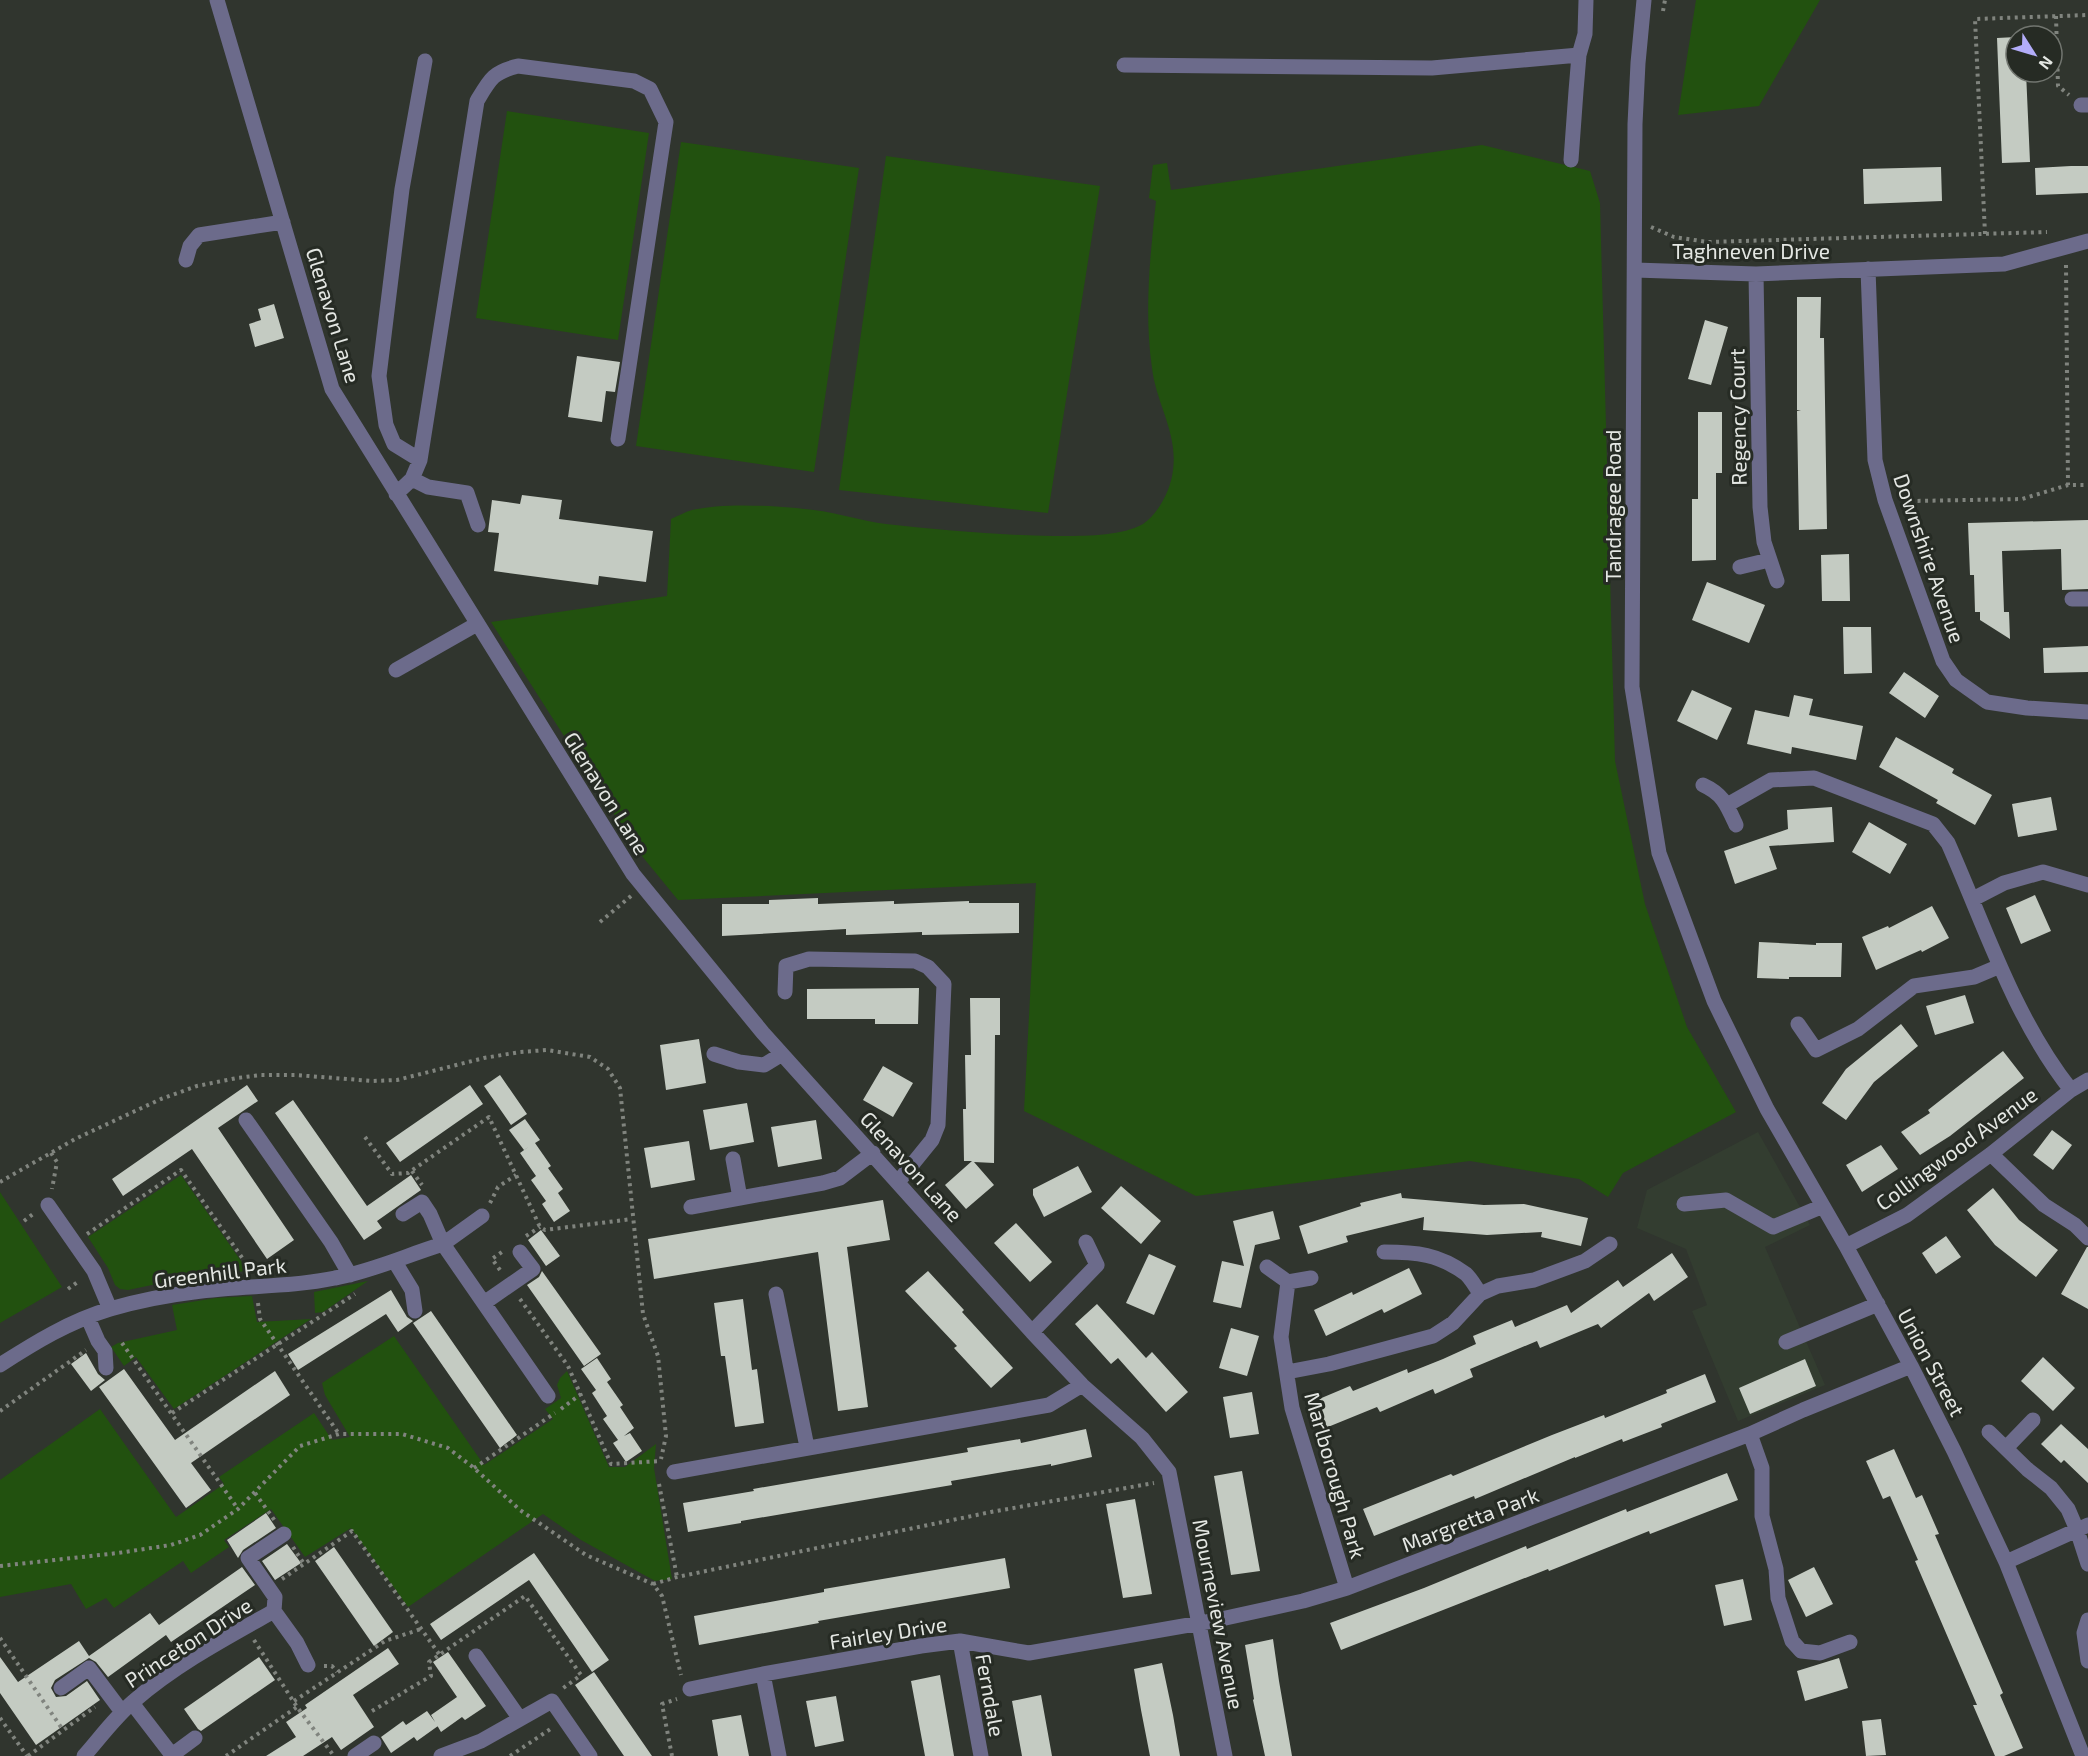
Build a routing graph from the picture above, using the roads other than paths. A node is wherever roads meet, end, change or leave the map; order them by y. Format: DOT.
graph roads {
  1 [pos="217,0"];
  2 [pos="1586,0"];
  3 [pos="1644,0"];
  4 [pos="1579,55"];
  5 [pos="425,61"];
  6 [pos="1124,65"];
  7 [pos="1571,160"];
  8 [pos="283,222"];
  9 [pos="2088,241"];
  10 [pos="186,260"];
  11 [pos="1868,269"];
  12 [pos="1635,270"];
  13 [pos="1756,274"];
  14 [pos="618,440"];
  15 [pos="420,460"];
  16 [pos="412,479"];
  17 [pos="396,494"];
  18 [pos="478,525"];
  19 [pos="1769,560"];
  20 [pos="1740,567"];
  21 [pos="1777,581"];
  22 [pos="2072,599"];
  23 [pos="2088,599"];
  24 [pos="477,624"];
  25 [pos="396,670"];
  26 [pos="2088,712"];
  27 [pos="1703,785"];
  28 [pos="1727,804"];
  29 [pos="1736,825"];
  30 [pos="2088,885"];
  31 [pos="1973,899"];
  32 [pos="2000,966"];
  33 [pos="785,992"];
  34 [pos="1714,1001"];
  35 [pos="1798,1024"];
  36 [pos="714,1054"];
  37 [pos="782,1054"];
  38 [pos="2088,1080"];
  39 [pos="2071,1089"];
  40 [pos="246,1120"];
  41 [pos="873,1154"];
  42 [pos="1991,1154"];
  43 [pos="733,1160"];
  44 [pos="898,1182"];
  45 [pos="740,1198"];
  46 [pos="1684,1204"];
  47 [pos="48,1205"];
  48 [pos="1823,1206"];
  49 [pos="691,1207"];
  50 [pos="403,1214"];
  51 [pos="482,1216"];
  52 [pos="2088,1238"];
  53 [pos="1086,1242"];
  54 [pos="443,1244"];
  55 [pos="1610,1244"];
  56 [pos="1846,1246"];
  57 [pos="520,1252"];
  58 [pos="1384,1252"];
  59 [pos="395,1262"];
  60 [pos="1267,1267"];
  61 [pos="350,1275"];
  62 [pos="1311,1278"];
  63 [pos="1288,1282"];
  64 [pos="776,1294"];
  65 [pos="1480,1294"];
  66 [pos="484,1303"];
  67 [pos="1878,1304"];
  68 [pos="110,1309"];
  69 [pos="415,1311"];
  70 [pos="88,1318"];
  71 [pos="1032,1332"];
  72 [pos="1786,1342"];
  73 [pos="0,1365"];
  74 [pos="1911,1366"];
  75 [pos="106,1368"];
  76 [pos="1287,1372"];
  77 [pos="1082,1385"];
  78 [pos="549,1396"];
  79 [pos="2033,1420"];
  80 [pos="1989,1431"];
  81 [pos="1750,1434"];
  82 [pos="807,1447"];
  83 [pos="2006,1448"];
  84 [pos="667,1470"];
  85 [pos="1172,1479"];
  86 [pos="2083,1527"];
  87 [pos="284,1534"];
  88 [pos="2006,1562"];
  89 [pos="2088,1564"];
  90 [pos="1347,1588"];
  91 [pos="274,1611"];
  92 [pos="2088,1620"];
  93 [pos="1199,1623"];
  94 [pos="960,1641"];
  95 [pos="1850,1642"];
  96 [pos="476,1656"];
  97 [pos="2088,1662"];
  98 [pos="308,1665"];
  99 [pos="763,1674"];
  100 [pos="61,1688"];
  101 [pos="690,1689"];
  102 [pos="127,1708"];
  103 [pos="520,1719"];
  104 [pos="195,1738"];
  105 [pos="374,1743"];
  106 [pos="84,1756"];
  107 [pos="355,1756"];
  108 [pos="441,1756"];
  109 [pos="590,1756"];
  110 [pos="779,1756"];
  111 [pos="981,1756"];
  112 [pos="1225,1756"];
  113 [pos="2083,1756"];
  1 -- 8 [label="street, Glenavon Lane"];
  2 -- 4 [label="street"];
  3 -- 12 [label="street, Tandragee Road"];
  4 -- 6 [label="street"];
  4 -- 7 [label="street"];
  5 -- 15 [label="street"];
  8 -- 10 [label="street"];
  8 -- 17 [label="street, Glenavon Lane"];
  9 -- 11 [label="street, Taghneven Drive"];
  11 -- 13 [label="street, Taghneven Drive"];
  11 -- 26 [label="street, Downshire Avenue"];
  12 -- 13 [label="street, Taghneven Drive"];
  12 -- 34 [label="street, Tandragee Road"];
  13 -- 19 [label="street, Regency Court"];
  14 -- 15 [label="street"];
  15 -- 16 [label="street"];
  16 -- 17 [label="street"];
  16 -- 18 [label="street"];
  17 -- 24 [label="street, Glenavon Lane"];
  19 -- 20 [label="street"];
  19 -- 21 [label="street, Regency Court"];
  22 -- 23 [label="street"];
  24 -- 25 [label="street"];
  24 -- 37 [label="street, Glenavon Lane"];
  27 -- 28 [label="street"];
  28 -- 29 [label="street"];
  28 -- 31 [label="street"];
  30 -- 31 [label="street"];
  31 -- 32 [label="street"];
  32 -- 35 [label="street"];
  32 -- 39 [label="street"];
  33 -- 44 [label="street"];
  34 -- 48 [label="street, Union Street"];
  36 -- 37 [label="street"];
  37 -- 41 [label="street, Glenavon Lane"];
  38 -- 39 [label="street, Collingwood Avenue"];
  39 -- 42 [label="street, Collingwood Avenue"];
  40 -- 61 [label="street"];
  41 -- 44 [label="street, Glenavon Lane"];
  41 -- 45 [label="street"];
  42 -- 52 [label="street"];
  42 -- 56 [label="street, Collingwood Avenue"];
  43 -- 45 [label="street"];
  44 -- 71 [label="street, Glenavon Lane"];
  45 -- 49 [label="street"];
  46 -- 48 [label="street"];
  47 -- 68 [label="street"];
  48 -- 56 [label="street, Union Street"];
  50 -- 54 [label="street"];
  51 -- 54 [label="street, Greenhill Park"];
  53 -- 71 [label="street"];
  54 -- 59 [label="street, Greenhill Park"];
  54 -- 66 [label="street"];
  55 -- 65 [label="street, Marlborough Park"];
  56 -- 67 [label="street, Union Street"];
  57 -- 66 [label="street"];
  58 -- 65 [label="street"];
  59 -- 61 [label="street, Greenhill Park"];
  59 -- 69 [label="street"];
  60 -- 63 [label="street"];
  61 -- 68 [label="street, Greenhill Park"];
  62 -- 63 [label="street"];
  63 -- 76 [label="street, Marlborough Park"];
  64 -- 82 [label="street"];
  65 -- 76 [label="street, Marlborough Park"];
  66 -- 78 [label="street"];
  67 -- 72 [label="street"];
  67 -- 74 [label="street, Union Street"];
  68 -- 70 [label="street, Greenhill Park"];
  70 -- 73 [label="street, Greenhill Park"];
  70 -- 75 [label="street"];
  71 -- 77 [label="street, Glenavon Lane"];
  74 -- 81 [label="street, Margretta Park"];
  74 -- 88 [label="street, Union Street"];
  76 -- 90 [label="street, Marlborough Park"];
  77 -- 82 [label="street"];
  77 -- 85 [label="street, Glenavon Lane"];
  79 -- 83 [label="street"];
  80 -- 83 [label="street"];
  81 -- 90 [label="street, Margretta Park"];
  81 -- 95 [label="street"];
  82 -- 84 [label="street"];
  83 -- 86 [label="street"];
  85 -- 93 [label="street, Mourneview Avenue"];
  86 -- 88 [label="street"];
  86 -- 89 [label="street"];
  87 -- 91 [label="street"];
  88 -- 113 [label="street, Union Street"];
  90 -- 93 [label="street, Margretta Park"];
  91 -- 98 [label="street, Princeton Drive"];
  91 -- 102 [label="street, Princeton Drive"];
  92 -- 97 [label="street"];
  93 -- 94 [label="street, Fairley Drive"];
  93 -- 112 [label="street, Mourneview Avenue"];
  94 -- 99 [label="street, Fairley Drive"];
  94 -- 111 [label="street, Ferndale"];
  96 -- 103 [label="street"];
  99 -- 101 [label="street, Fairley Drive"];
  99 -- 110 [label="street"];
  100 -- 102 [label="street"];
  102 -- 104 [label="street"];
  102 -- 106 [label="street, Princeton Drive"];
  103 -- 108 [label="street"];
  103 -- 109 [label="street"];
  105 -- 107 [label="street"];
}
